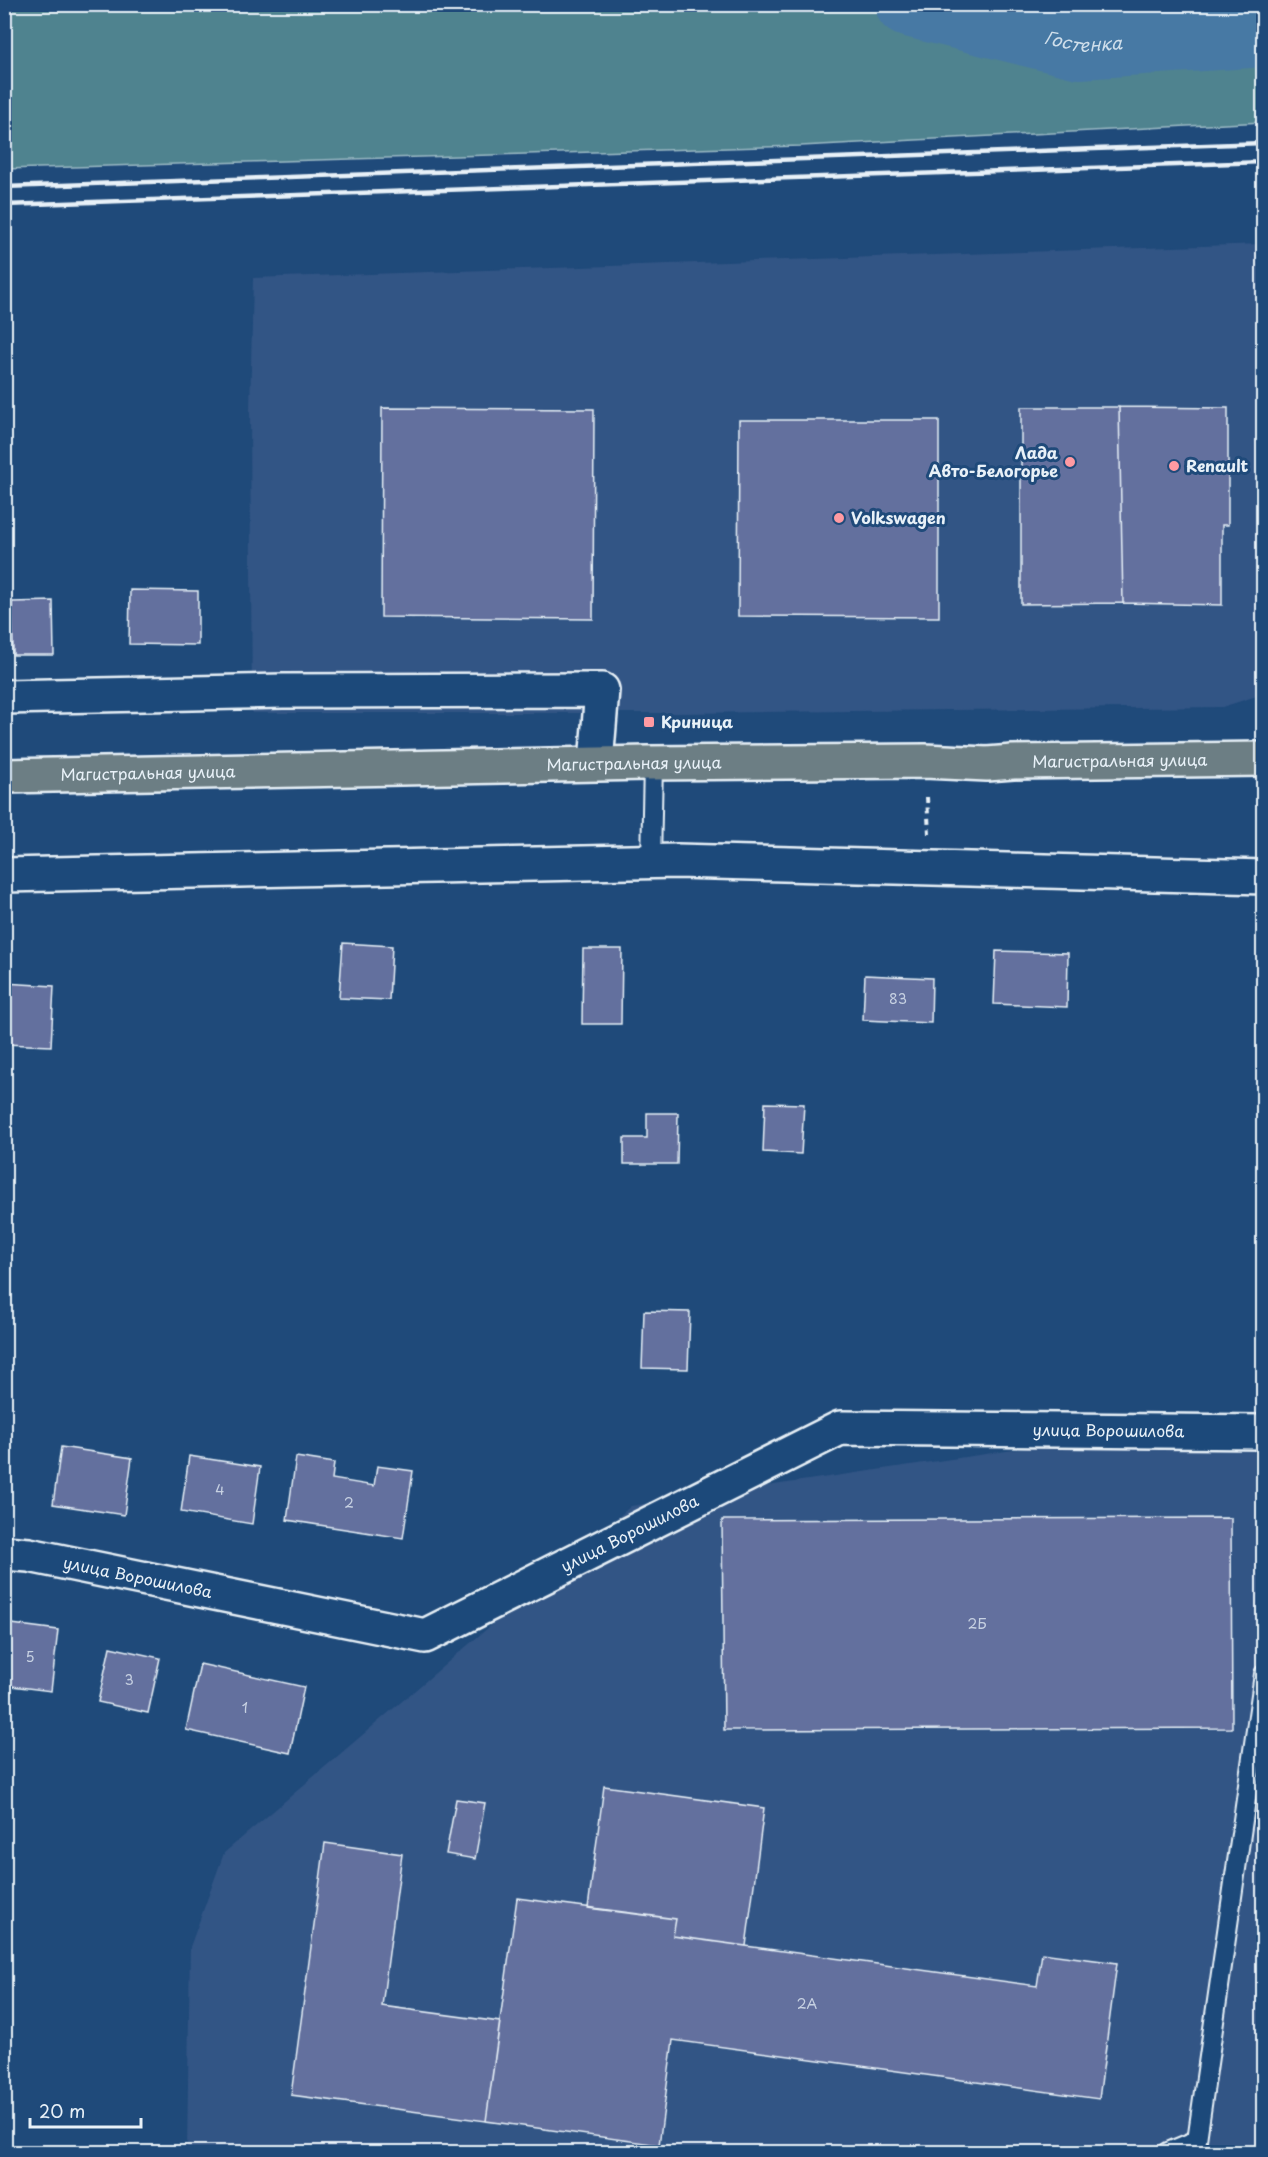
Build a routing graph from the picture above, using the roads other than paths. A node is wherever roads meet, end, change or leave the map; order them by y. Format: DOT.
graph roads {
  1 [pos="4,697"];
  2 [pos="1263,759"];
  3 [pos="653,763"];
  4 [pos="596,764"];
  5 [pos="4,776"];
  6 [pos="651,862"];
  7 [pos="4,875"];
  8 [pos="1263,877"];
  9 [pos="1263,1432"];
  10 [pos="4,1553"];
  11 [pos="1263,1674"];
  12 [pos="1168,2152"];
  1 -- 4 [label="street"];
  2 -- 3 [label="main road, Магистральная улица"];
  3 -- 4 [label="main road, Магистральная улица"];
  3 -- 6 [label="lane"];
  4 -- 5 [label="main road, Магистральная улица"];
  6 -- 7 [label="street"];
  6 -- 8 [label="street"];
  9 -- 10 [label="street, улица Ворошилова"];
  11 -- 12 [label="lane"];
}
